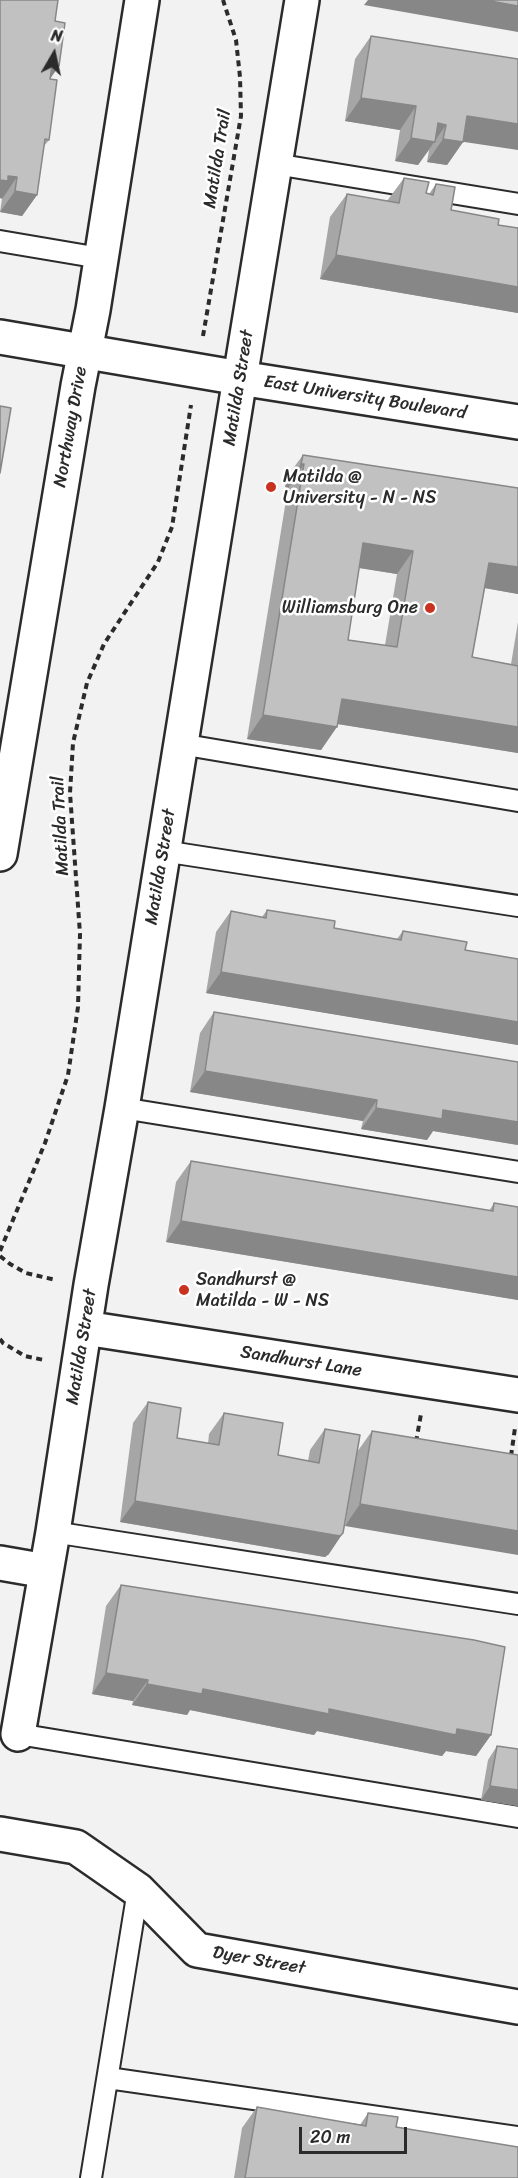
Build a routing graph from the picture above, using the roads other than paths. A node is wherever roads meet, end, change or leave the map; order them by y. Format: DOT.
graph roads {
  1 [pos="142,0"];
  2 [pos="302,0"];
  3 [pos="275,164"];
  4 [pos="518,204"];
  5 [pos="0,241"];
  6 [pos="100,258"];
  7 [pos="0,337"];
  8 [pos="84,352"];
  9 [pos="240,378"];
  10 [pos="518,422"];
  11 [pos="180,744"];
  12 [pos="518,801"];
  13 [pos="164,851"];
  14 [pos="0,854"];
  15 [pos="518,906"];
  16 [pos="122,1108"];
  17 [pos="518,1172"];
  18 [pos="85,1328"];
  19 [pos="518,1395"];
  20 [pos="53,1532"];
  21 [pos="0,1563"];
  22 [pos="46,1571"];
  23 [pos="518,1604"];
  24 [pos="18,1734"];
  25 [pos="518,1817"];
  26 [pos="0,1834"];
  27 [pos="138,1890"];
  28 [pos="518,2007"];
  29 [pos="108,2078"];
  30 [pos="518,2137"];
  31 [pos="91,2178"];
  1 -- 6 [label="street, Northway Drive"];
  2 -- 3 [label="street, Matilda Street"];
  3 -- 4 [label="lane"];
  3 -- 9 [label="street, Matilda Street"];
  5 -- 6 [label="lane"];
  6 -- 8 [label="street, Northway Drive"];
  7 -- 8 [label="street, East University Boulevard"];
  8 -- 9 [label="street, East University Boulevard"];
  8 -- 14 [label="street, Northway Drive"];
  9 -- 10 [label="street, East University Boulevard"];
  9 -- 11 [label="street, Matilda Street"];
  11 -- 12 [label="lane"];
  11 -- 13 [label="street, Matilda Street"];
  13 -- 15 [label="lane"];
  13 -- 16 [label="street, Matilda Street"];
  16 -- 17 [label="lane"];
  16 -- 18 [label="street, Matilda Street"];
  18 -- 19 [label="street, Sandhurst Lane"];
  18 -- 20 [label="street, Matilda Street"];
  20 -- 22 [label="street, Matilda Street"];
  20 -- 23 [label="lane"];
  21 -- 22 [label="street"];
  22 -- 24 [label="street, Matilda Street"];
  24 -- 25 [label="lane"];
  26 -- 27 [label="street, Dyer Street"];
  27 -- 28 [label="street, Dyer Street"];
  27 -- 29 [label="lane"];
  29 -- 30 [label="lane"];
  29 -- 31 [label="lane"];
}
